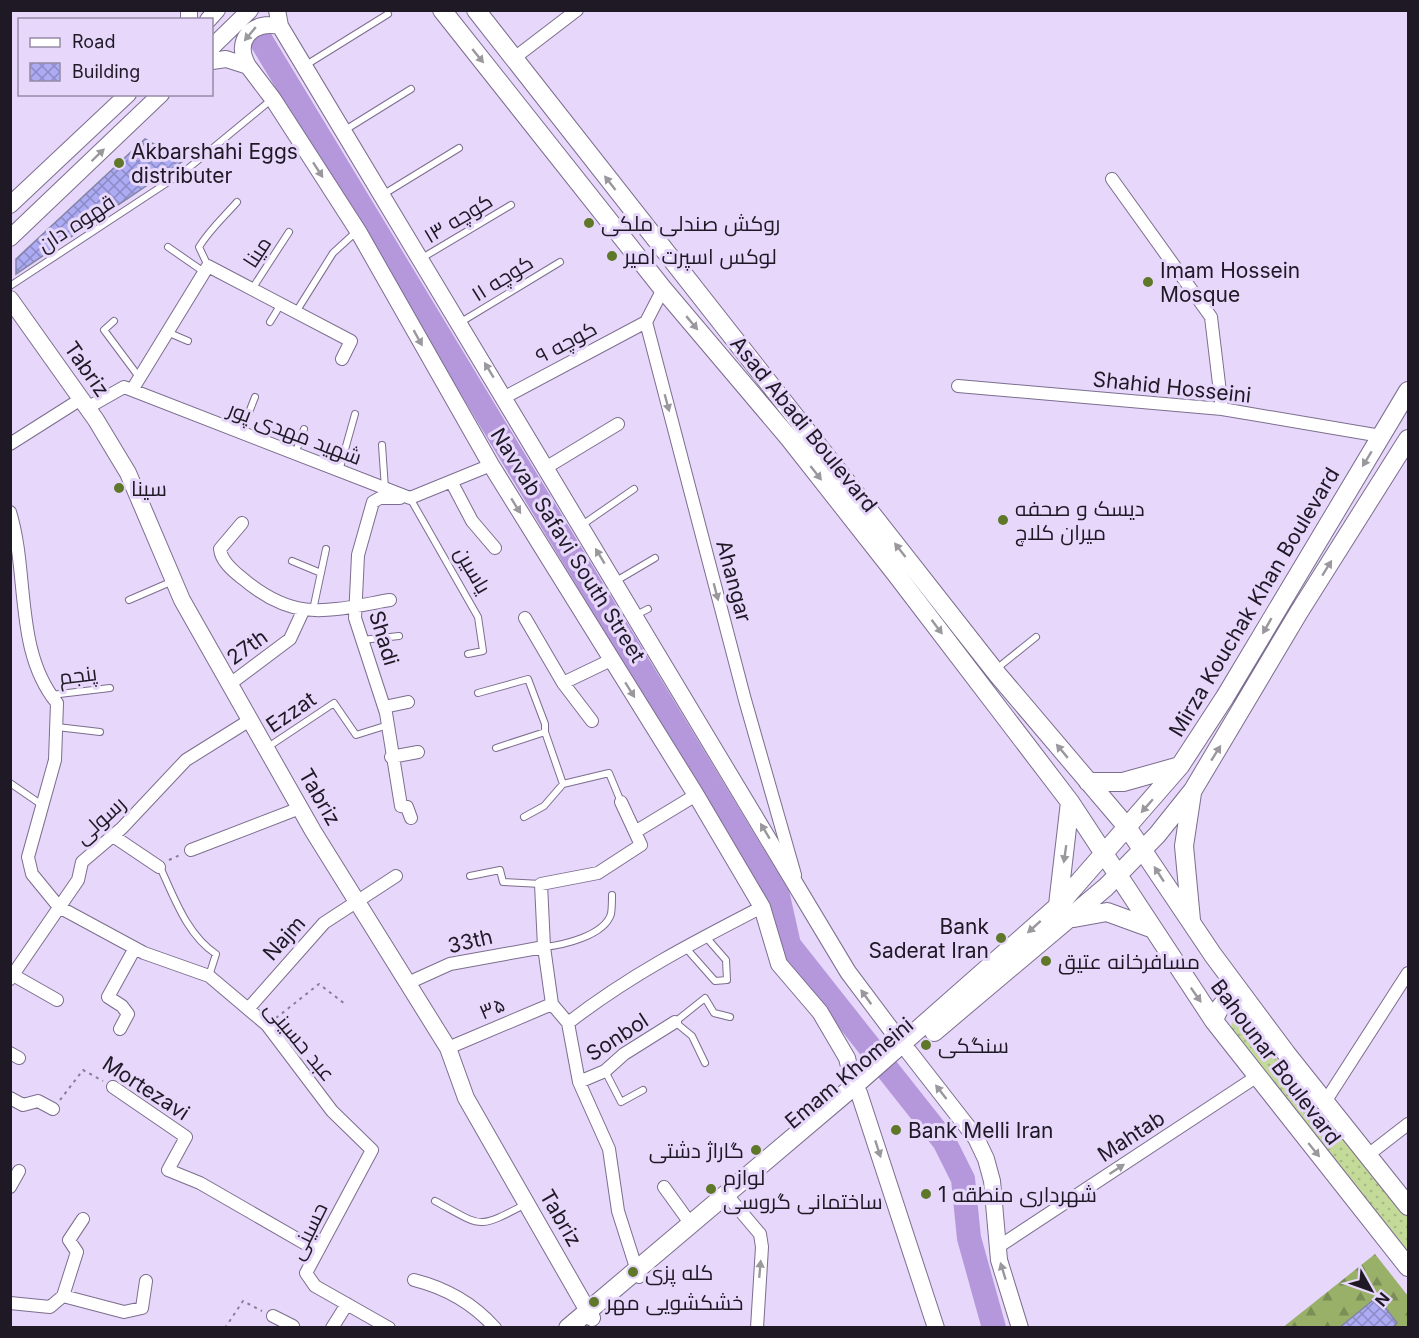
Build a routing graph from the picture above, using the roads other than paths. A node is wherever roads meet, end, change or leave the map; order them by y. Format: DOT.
graph roads {
  1 [pos="250,10"];
  2 [pos="442,10"];
  3 [pos="476,10"];
  4 [pos="577,10"];
  5 [pos="388,14"];
  6 [pos="279,18"];
  7 [pos="213,46"];
  8 [pos="513,59"];
  9 [pos="213,61"];
  10 [pos="306,65"];
  11 [pos="248,66"];
  12 [pos="411,89"];
  13 [pos="126,96"];
  14 [pos="159,96"];
  15 [pos="273,99"];
  16 [pos="345,130"];
  17 [pos="459,148"];
  18 [pos="61,159"];
  19 [pos="77,175"];
  20 [pos="1112,179"];
  21 [pos="32,186"];
  22 [pos="383,194"];
  23 [pos="51,200"];
  24 [pos="237,202"];
  25 [pos="626,203"];
  26 [pos="10,205"];
  27 [pos="511,205"];
  28 [pos="607,218"];
  29 [pos="358,231"];
  30 [pos="289,232"];
  31 [pos="10,238"];
  32 [pos="168,247"];
  33 [pos="422,259"];
  34 [pos="560,262"];
  35 [pos="206,269"];
  36 [pos="10,286"];
  37 [pos="252,289"];
  38 [pos="663,289"];
  39 [pos="10,299"];
  40 [pos="281,304"];
  41 [pos="296,312"];
  42 [pos="114,321"];
  43 [pos="646,321"];
  44 [pos="270,322"];
  45 [pos="460,323"];
  46 [pos="167,332"];
  47 [pos="189,341"];
  48 [pos="342,359"];
  49 [pos="140,378"];
  50 [pos="958,386"];
  51 [pos="132,390"];
  52 [pos="1408,391"];
  53 [pos="255,397"];
  54 [pos="505,397"];
  55 [pos="84,404"];
  56 [pos="1222,410"];
  57 [pos="355,414"];
  58 [pos="618,424"];
  59 [pos="304,429"];
  60 [pos="241,433"];
  61 [pos="1381,436"];
  62 [pos="10,444"];
  63 [pos="382,445"];
  64 [pos="1405,450"];
  65 [pos="295,455"];
  66 [pos="491,465"];
  67 [pos="547,467"];
  68 [pos="338,471"];
  69 [pos="452,483"];
  70 [pos="386,489"];
  71 [pos="634,489"];
  72 [pos="410,498"];
  73 [pos="10,512"];
  74 [pos="242,523"];
  75 [pos="582,525"];
  76 [pos="495,548"];
  77 [pos="326,549"];
  78 [pos="655,558"];
  79 [pos="292,561"];
  80 [pos="321,573"];
  81 [pos="174,581"];
  82 [pos="616,582"];
  83 [pos="129,600"];
  84 [pos="390,600"];
  85 [pos="354,606"];
  86 [pos="308,610"];
  87 [pos="525,618"];
  88 [pos="399,636"];
  89 [pos="1036,637"];
  90 [pos="362,640"];
  91 [pos="468,654"];
  92 [pos="611,660"];
  93 [pos="995,670"];
  94 [pos="563,683"];
  95 [pos="230,684"];
  96 [pos="110,688"];
  97 [pos="478,693"];
  98 [pos="51,695"];
  99 [pos="1226,697"];
  100 [pos="408,702"];
  101 [pos="1245,705"];
  102 [pos="384,707"];
  103 [pos="250,720"];
  104 [pos="592,721"];
  105 [pos="388,725"];
  106 [pos="57,727"];
  107 [pos="100,732"];
  108 [pos="544,732"];
  109 [pos="496,748"];
  110 [pos="267,749"];
  111 [pos="418,753"];
  112 [pos="392,757"];
  113 [pos="1180,766"];
  114 [pos="1088,782"];
  115 [pos="10,783"];
  116 [pos="563,784"];
  117 [pos="1193,790"];
  118 [pos="696,795"];
  119 [pos="621,802"];
  120 [pos="1070,802"];
  121 [pos="42,806"];
  122 [pos="300,808"];
  123 [pos="524,817"];
  124 [pos="411,818"];
  125 [pos="1127,827"];
  126 [pos="635,831"];
  127 [pos="113,836"];
  128 [pos="191,850"];
  129 [pos="1143,850"];
  130 [pos="1103,854"];
  131 [pos="159,867"];
  132 [pos="396,876"];
  133 [pos="470,876"];
  134 [pos="1117,876"];
  135 [pos="541,884"];
  136 [pos="798,885"];
  137 [pos="612,895"];
  138 [pos="356,900"];
  139 [pos="59,907"];
  140 [pos="762,907"];
  141 [pos="1063,913"];
  142 [pos="1191,922"];
  143 [pos="1152,928"];
  144 [pos="705,936"];
  145 [pos="544,946"];
  146 [pos="685,947"];
  147 [pos="135,948"];
  148 [pos="1408,973"];
  149 [pos="209,976"];
  150 [pos="12,977"];
  151 [pos="408,983"];
  152 [pos="1243,996"];
  153 [pos="57,1000"];
  154 [pos="552,1004"];
  155 [pos="248,1009"];
  156 [pos="730,1017"];
  157 [pos="1214,1020"];
  158 [pos="675,1022"];
  159 [pos="568,1023"];
  160 [pos="120,1029"];
  161 [pos="448,1048"];
  162 [pos="902,1051"];
  163 [pos="705,1063"];
  164 [pos="605,1071"];
  165 [pos="1256,1077"];
  166 [pos="579,1082"];
  167 [pos="860,1086"];
  168 [pos="113,1087"];
  169 [pos="644,1090"];
  170 [pos="10,1098"];
  171 [pos="1325,1102"];
  172 [pos="53,1109"];
  173 [pos="1408,1124"];
  174 [pos="372,1150"];
  175 [pos="1368,1155"];
  176 [pos="19,1171"];
  177 [pos="10,1187"];
  178 [pos="664,1187"];
  179 [pos="728,1197"];
  180 [pos="435,1201"];
  181 [pos="526,1203"];
  182 [pos="1408,1206"];
  183 [pos="83,1219"];
  184 [pos="690,1223"];
  185 [pos="998,1247"];
  186 [pos="318,1251"];
  187 [pos="1408,1267"];
  188 [pos="638,1274"];
  189 [pos="414,1280"];
  190 [pos="146,1281"];
  191 [pos="63,1296"];
  192 [pos="10,1303"];
  193 [pos="347,1304"];
  194 [pos="273,1316"];
  195 [pos="587,1319"];
  196 [pos="294,1327"];
  197 [pos="333,1328"];
  198 [pos="388,1328"];
  199 [pos="495,1328"];
  200 [pos="568,1328"];
  201 [pos="757,1328"];
  202 [pos="936,1328"];
  203 [pos="1020,1328"];
  1 -- 7 [label="main road"];
  2 -- 28 [label="main road, Asad Abadi Boulevard, one-way"];
  3 -- 8 [label="main road, Asad Abadi Boulevard"];
  4 -- 8 [label="street"];
  5 -- 10 [label="lane"];
  6 -- 10 [label="main road, Navvab Safavi South Street"];
  6 -- 11 [label="main road, one-way"];
  25 -- 8 [label="main road, Asad Abadi Boulevard, one-way"];
  9 -- 11 [label="main road"];
  10 -- 16 [label="main road, Navvab Safavi South Street"];
  11 -- 15 [label="main road, Navvab Safavi South Street"];
  12 -- 16 [label="lane"];
  13 -- 18 [label="main road"];
  19 -- 14 [label="main road, one-way"];
  15 -- 29 [label="main road, Navvab Safavi South Street, one-way"];
  15 -- 36 [label="lane, قهوه دان"];
  16 -- 22 [label="main road, Navvab Safavi South Street"];
  17 -- 22 [label="lane"];
  18 -- 19 [label="main road"];
  18 -- 21 [label="main road"];
  19 -- 23 [label="main road"];
  20 -- 56 [label="street"];
  21 -- 23 [label="main road"];
  21 -- 26 [label="main road"];
  22 -- 33 [label="main road, Navvab Safavi South Street"];
  23 -- 31 [label="main road"];
  24 -- 35 [label="lane"];
  25 -- 28 [label="main road"];
  93 -- 25 [label="main road, Asad Abadi Boulevard, one-way"];
  27 -- 33 [label="lane, کوچه ۱۳"];
  28 -- 38 [label="main road, Asad Abadi Boulevard"];
  29 -- 41 [label="lane"];
  29 -- 66 [label="main road, Navvab Safavi South Street, one-way"];
  30 -- 37 [label="lane, مینا"];
  32 -- 35 [label="lane"];
  33 -- 45 [label="main road, Navvab Safavi South Street"];
  34 -- 45 [label="lane, کوچه ۱۱"];
  35 -- 37 [label="street"];
  35 -- 46 [label="street"];
  37 -- 40 [label="street"];
  38 -- 43 [label="street"];
  38 -- 120 [label="main road, Asad Abadi Boulevard, one-way"];
  39 -- 55 [label="main road, Tabriz"];
  40 -- 41 [label="street"];
  40 -- 44 [label="lane"];
  41 -- 48 [label="street"];
  42 -- 49 [label="lane"];
  43 -- 54 [label="street, کوچه ۹"];
  43 -- 136 [label="street, Ahangar, one-way"];
  54 -- 45 [label="main road, Navvab Safavi South Street, one-way"];
  46 -- 47 [label="lane"];
  46 -- 49 [label="street"];
  49 -- 51 [label="street"];
  50 -- 56 [label="street, Shahid Hosseini"];
  51 -- 55 [label="street"];
  51 -- 60 [label="street, شهید مهدی پور"];
  52 -- 61 [label="main road, Mirza Kouchak Khan Boulevard"];
  53 -- 60 [label="lane"];
  54 -- 67 [label="main road, Navvab Safavi South Street"];
  55 -- 62 [label="street"];
  55 -- 81 [label="main road, Tabriz"];
  56 -- 61 [label="street, Shahid Hosseini"];
  57 -- 68 [label="lane"];
  58 -- 67 [label="street"];
  59 -- 65 [label="lane"];
  60 -- 65 [label="street, شهید مهدی پور"];
  61 -- 99 [label="main road, Mirza Kouchak Khan Boulevard, one-way"];
  63 -- 70 [label="lane"];
  101 -- 64 [label="main road, one-way"];
  65 -- 68 [label="street, شهید مهدی پور"];
  66 -- 69 [label="street"];
  66 -- 92 [label="main road, Navvab Safavi South Street, one-way"];
  67 -- 75 [label="main road, Navvab Safavi South Street"];
  68 -- 70 [label="street, شهید مهدی پور"];
  69 -- 72 [label="street"];
  69 -- 76 [label="street"];
  70 -- 72 [label="street, شهید مهدی پور"];
  71 -- 75 [label="lane"];
  72 -- 85 [label="street, Shadi"];
  72 -- 91 [label="lane, یاسین"];
  73 -- 98 [label="street"];
  74 -- 86 [label="street"];
  82 -- 75 [label="main road, Navvab Safavi South Street, one-way"];
  77 -- 80 [label="lane"];
  78 -- 82 [label="lane"];
  79 -- 80 [label="lane"];
  80 -- 86 [label="lane"];
  81 -- 83 [label="lane"];
  81 -- 95 [label="main road, Tabriz"];
  136 -- 82 [label="main road, Navvab Safavi South Street, one-way"];
  84 -- 85 [label="street"];
  85 -- 86 [label="street"];
  85 -- 90 [label="street, Shadi"];
  86 -- 95 [label="street, 27th"];
  87 -- 94 [label="street"];
  88 -- 90 [label="lane"];
  89 -- 93 [label="lane"];
  90 -- 102 [label="street, Shadi"];
  92 -- 94 [label="street"];
  92 -- 118 [label="main road, Navvab Safavi South Street, one-way"];
  114 -- 93 [label="main road, Asad Abadi Boulevard, one-way"];
  94 -- 104 [label="street"];
  95 -- 103 [label="main road, Tabriz"];
  96 -- 98 [label="lane, پنجم"];
  97 -- 108 [label="lane"];
  98 -- 106 [label="street"];
  99 -- 101 [label="main road"];
  99 -- 113 [label="main road, Mirza Kouchak Khan Boulevard"];
  100 -- 102 [label="street"];
  117 -- 101 [label="main road, one-way"];
  102 -- 105 [label="street, Shadi"];
  103 -- 110 [label="main road, Tabriz"];
  103 -- 127 [label="street, رسولی"];
  105 -- 110 [label="lane, Ezzat"];
  105 -- 112 [label="street, Shadi"];
  106 -- 107 [label="lane"];
  106 -- 121 [label="street"];
  108 -- 109 [label="lane"];
  108 -- 116 [label="lane"];
  110 -- 122 [label="main road, Tabriz"];
  111 -- 112 [label="street"];
  112 -- 124 [label="street, Shadi"];
  113 -- 114 [label="main road"];
  113 -- 125 [label="main road, Mirza Kouchak Khan Boulevard, one-way"];
  114 -- 125 [label="main road, Asad Abadi Boulevard"];
  115 -- 121 [label="lane"];
  116 -- 119 [label="lane"];
  116 -- 123 [label="lane"];
  117 -- 129 [label="main road"];
  117 -- 142 [label="main road"];
  118 -- 126 [label="street"];
  118 -- 140 [label="main road, Navvab Safavi South Street"];
  119 -- 126 [label="street"];
  120 -- 130 [label="main road, Asad Abadi Boulevard"];
  120 -- 141 [label="main road, one-way"];
  121 -- 139 [label="street"];
  122 -- 128 [label="street"];
  122 -- 138 [label="main road, Tabriz"];
  125 -- 129 [label="main road, Bahounar Boulevard"];
  125 -- 130 [label="main road, Mirza Kouchak Khan Boulevard"];
  126 -- 135 [label="street"];
  127 -- 131 [label="street"];
  127 -- 139 [label="street, رسولی"];
  129 -- 134 [label="main road, Emam Khomeini"];
  142 -- 129 [label="main road, Bahounar Boulevard, one-way"];
  130 -- 134 [label="main road, Asad Abadi Boulevard"];
  130 -- 141 [label="main road, Emam Khomeini"];
  131 -- 149 [label="lane"];
  132 -- 138 [label="street, Najm"];
  133 -- 135 [label="lane"];
  134 -- 141 [label="main road, Emam Khomeini"];
  134 -- 143 [label="main road, Bahounar Boulevard"];
  135 -- 145 [label="street"];
  162 -- 136 [label="main road, Navvab Safavi South Street, one-way"];
  137 -- 145 [label="lane"];
  138 -- 151 [label="main road, Tabriz"];
  138 -- 155 [label="street, Najm"];
  139 -- 147 [label="street, عبد حسینی"];
  139 -- 150 [label="street, رسولی"];
  140 -- 144 [label="street"];
  140 -- 167 [label="main road, Navvab Safavi South Street"];
  141 -- 143 [label="main road"];
  141 -- 162 [label="main road, Emam Khomeini"];
  142 -- 152 [label="main road, Bahounar Boulevard"];
  143 -- 157 [label="main road, Bahounar Boulevard, one-way"];
  144 -- 146 [label="street"];
  144 -- 146 [label="lane"];
  145 -- 151 [label="street, 33th"];
  145 -- 154 [label="street"];
  146 -- 159 [label="street"];
  147 -- 149 [label="street, عبد حسینی"];
  147 -- 160 [label="street"];
  148 -- 171 [label="street"];
  149 -- 155 [label="street, عبد حسینی"];
  150 -- 153 [label="street"];
  151 -- 161 [label="main road, Tabriz"];
  152 -- 157 [label="main road"];
  152 -- 171 [label="main road, Bahounar Boulevard"];
  154 -- 159 [label="street"];
  154 -- 161 [label="street, ۳۵"];
  155 -- 174 [label="street, عبد حسینی"];
  156 -- 158 [label="lane"];
  157 -- 165 [label="main road, Bahounar Boulevard"];
  158 -- 163 [label="lane"];
  158 -- 164 [label="street, Sonbol"];
  159 -- 166 [label="street"];
  161 -- 181 [label="main road, Tabriz"];
  162 -- 167 [label="main road, Emam Khomeini"];
  185 -- 162 [label="main road, Navvab Safavi South Street, one-way"];
  164 -- 166 [label="street, Sonbol"];
  164 -- 169 [label="lane"];
  185 -- 165 [label="street, Mahtab, one-way"];
  165 -- 187 [label="main road, Bahounar Boulevard, one-way"];
  166 -- 188 [label="street"];
  167 -- 179 [label="main road, Emam Khomeini"];
  167 -- 202 [label="main road, Navvab Safavi South Street, one-way"];
  168 -- 186 [label="street, Mortezavi"];
  170 -- 172 [label="street"];
  171 -- 175 [label="main road, Bahounar Boulevard"];
  173 -- 175 [label="street"];
  174 -- 186 [label="street, حسینی"];
  175 -- 182 [label="main road, Bahounar Boulevard"];
  176 -- 177 [label="street"];
  178 -- 184 [label="street"];
  179 -- 184 [label="main road, Emam Khomeini"];
  179 -- 188 [label="main road, Emam Khomeini"];
  201 -- 179 [label="street, one-way"];
  180 -- 181 [label="lane"];
  181 -- 195 [label="main road, Tabriz"];
  183 -- 191 [label="street"];
  184 -- 188 [label="main road, Emam Khomeini"];
  203 -- 185 [label="main road, Navvab Safavi South Street, one-way"];
  186 -- 193 [label="street, حسینی"];
  188 -- 195 [label="main road, Emam Khomeini"];
  189 -- 199 [label="street"];
  190 -- 191 [label="street"];
  191 -- 192 [label="street"];
  193 -- 197 [label="street"];
  193 -- 198 [label="street, حسینی"];
  194 -- 196 [label="street"];
  195 -- 200 [label="main road, Emam Khomeini"];
}
